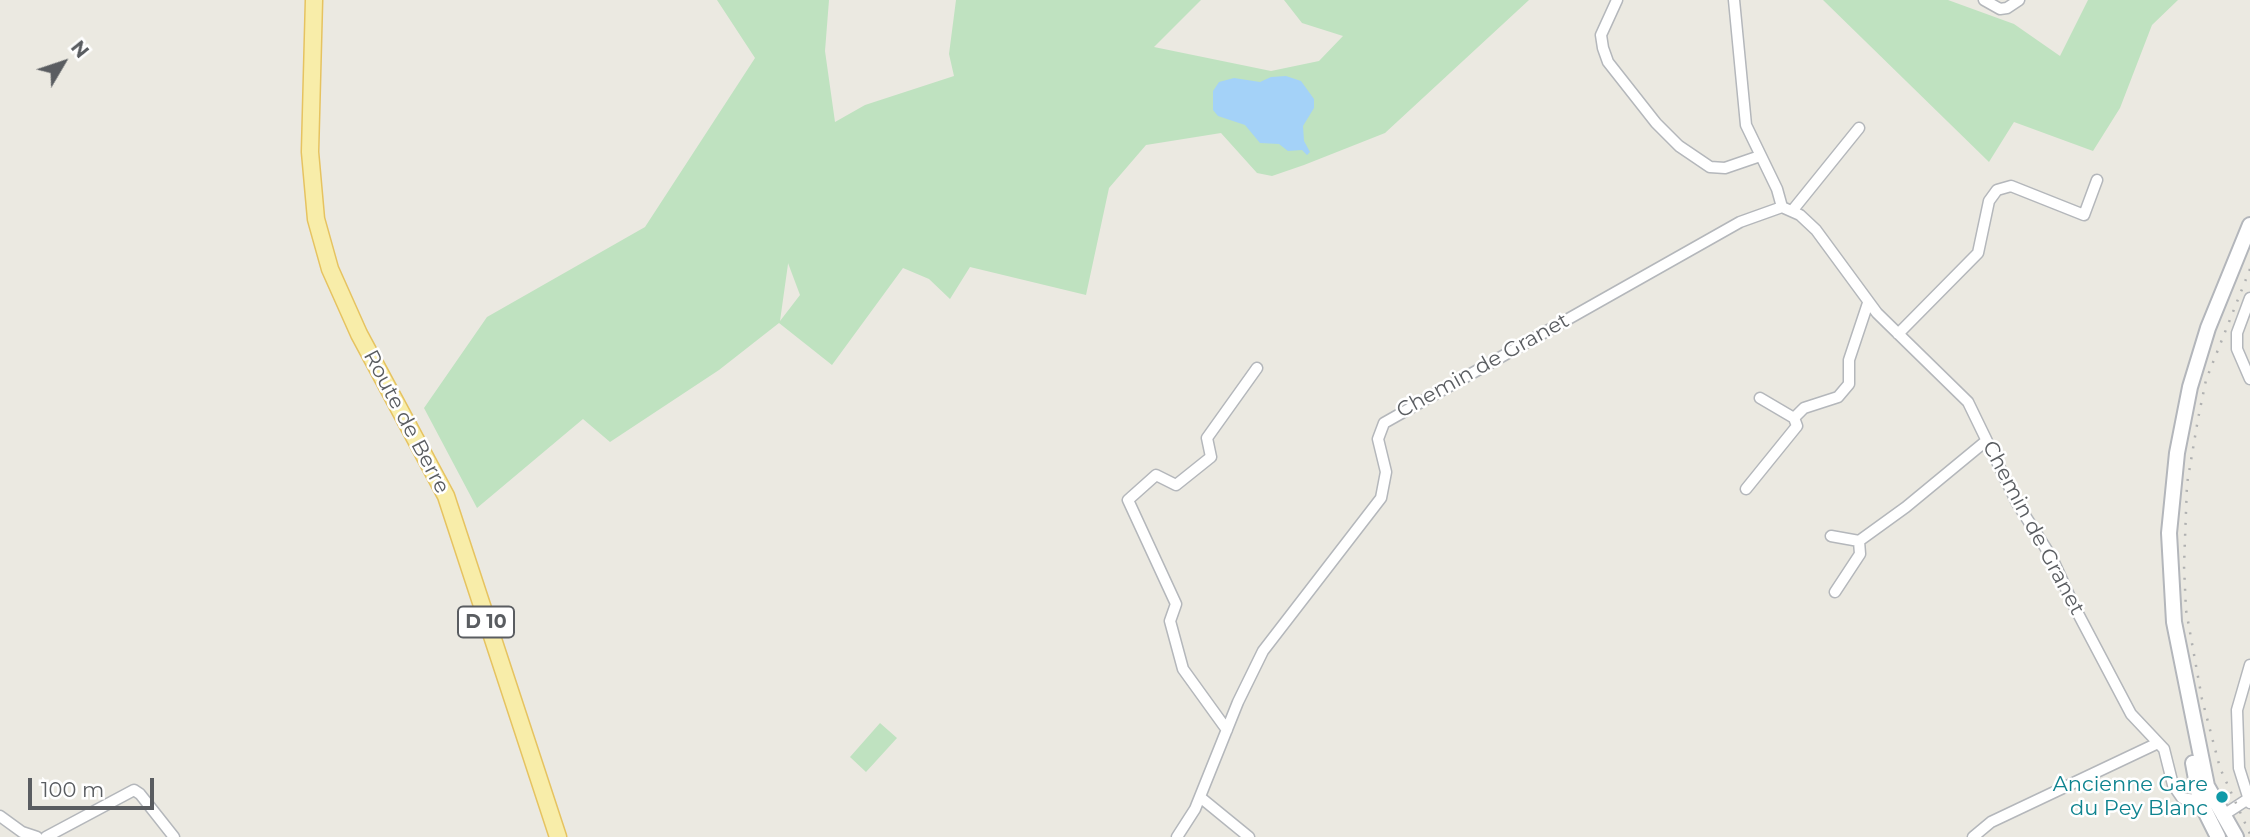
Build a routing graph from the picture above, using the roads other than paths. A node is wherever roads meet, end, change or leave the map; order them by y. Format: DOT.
graph roads {
  1 [pos="314,0"];
  2 [pos="1617,0"];
  3 [pos="1734,0"];
  4 [pos="1984,0"];
  5 [pos="2019,0"];
  6 [pos="1859,128"];
  7 [pos="1760,156"];
  8 [pos="2097,180"];
  9 [pos="1787,209"];
  10 [pos="2250,225"];
  11 [pos="2250,298"];
  12 [pos="1868,303"];
  13 [pos="1898,334"];
  14 [pos="1257,368"];
  15 [pos="2250,377"];
  16 [pos="1760,398"];
  17 [pos="1794,418"];
  18 [pos="1986,441"];
  19 [pos="1746,489"];
  20 [pos="1831,536"];
  21 [pos="1859,541"];
  22 [pos="1835,592"];
  23 [pos="2250,669"];
  24 [pos="1227,730"];
  25 [pos="2158,743"];
  26 [pos="1200,797"];
  27 [pos="2206,799"];
  28 [pos="2249,801"];
  29 [pos="0,816"];
  30 [pos="2217,826"];
  31 [pos="37,837"];
  32 [pos="46,837"];
  33 [pos="174,837"];
  34 [pos="558,837"];
  35 [pos="1177,837"];
  36 [pos="1249,837"];
  37 [pos="1973,837"];
  38 [pos="2236,837"];
  1 -- 34 [label="main road, Route de Berre / D 10"];
  2 -- 7 [label="street"];
  3 -- 7 [label="street, Chemin de Granet"];
  4 -- 5 [label="street"];
  6 -- 9 [label="street"];
  7 -- 9 [label="street, Chemin de Granet"];
  8 -- 13 [label="street"];
  9 -- 12 [label="street, Chemin de Granet"];
  9 -- 24 [label="street, Chemin de Granet"];
  10 -- 27 [label="street"];
  11 -- 15 [label="street"];
  12 -- 13 [label="street, Chemin de Granet"];
  12 -- 17 [label="street"];
  13 -- 18 [label="street, Chemin de Granet"];
  14 -- 24 [label="street"];
  16 -- 17 [label="street"];
  17 -- 19 [label="street"];
  18 -- 21 [label="street"];
  18 -- 25 [label="street, Chemin de Granet"];
  20 -- 21 [label="street"];
  21 -- 22 [label="street"];
  23 -- 28 [label="street"];
  24 -- 26 [label="street, Chemin de Granet"];
  25 -- 27 [label="street, Chemin de Granet"];
  25 -- 37 [label="street"];
  26 -- 35 [label="street, Chemin de Granet"];
  26 -- 36 [label="street"];
  27 -- 30 [label="street"];
  28 -- 30 [label="street"];
  29 -- 31 [label="street"];
  30 -- 38 [label="street"];
  32 -- 33 [label="street"];
}
